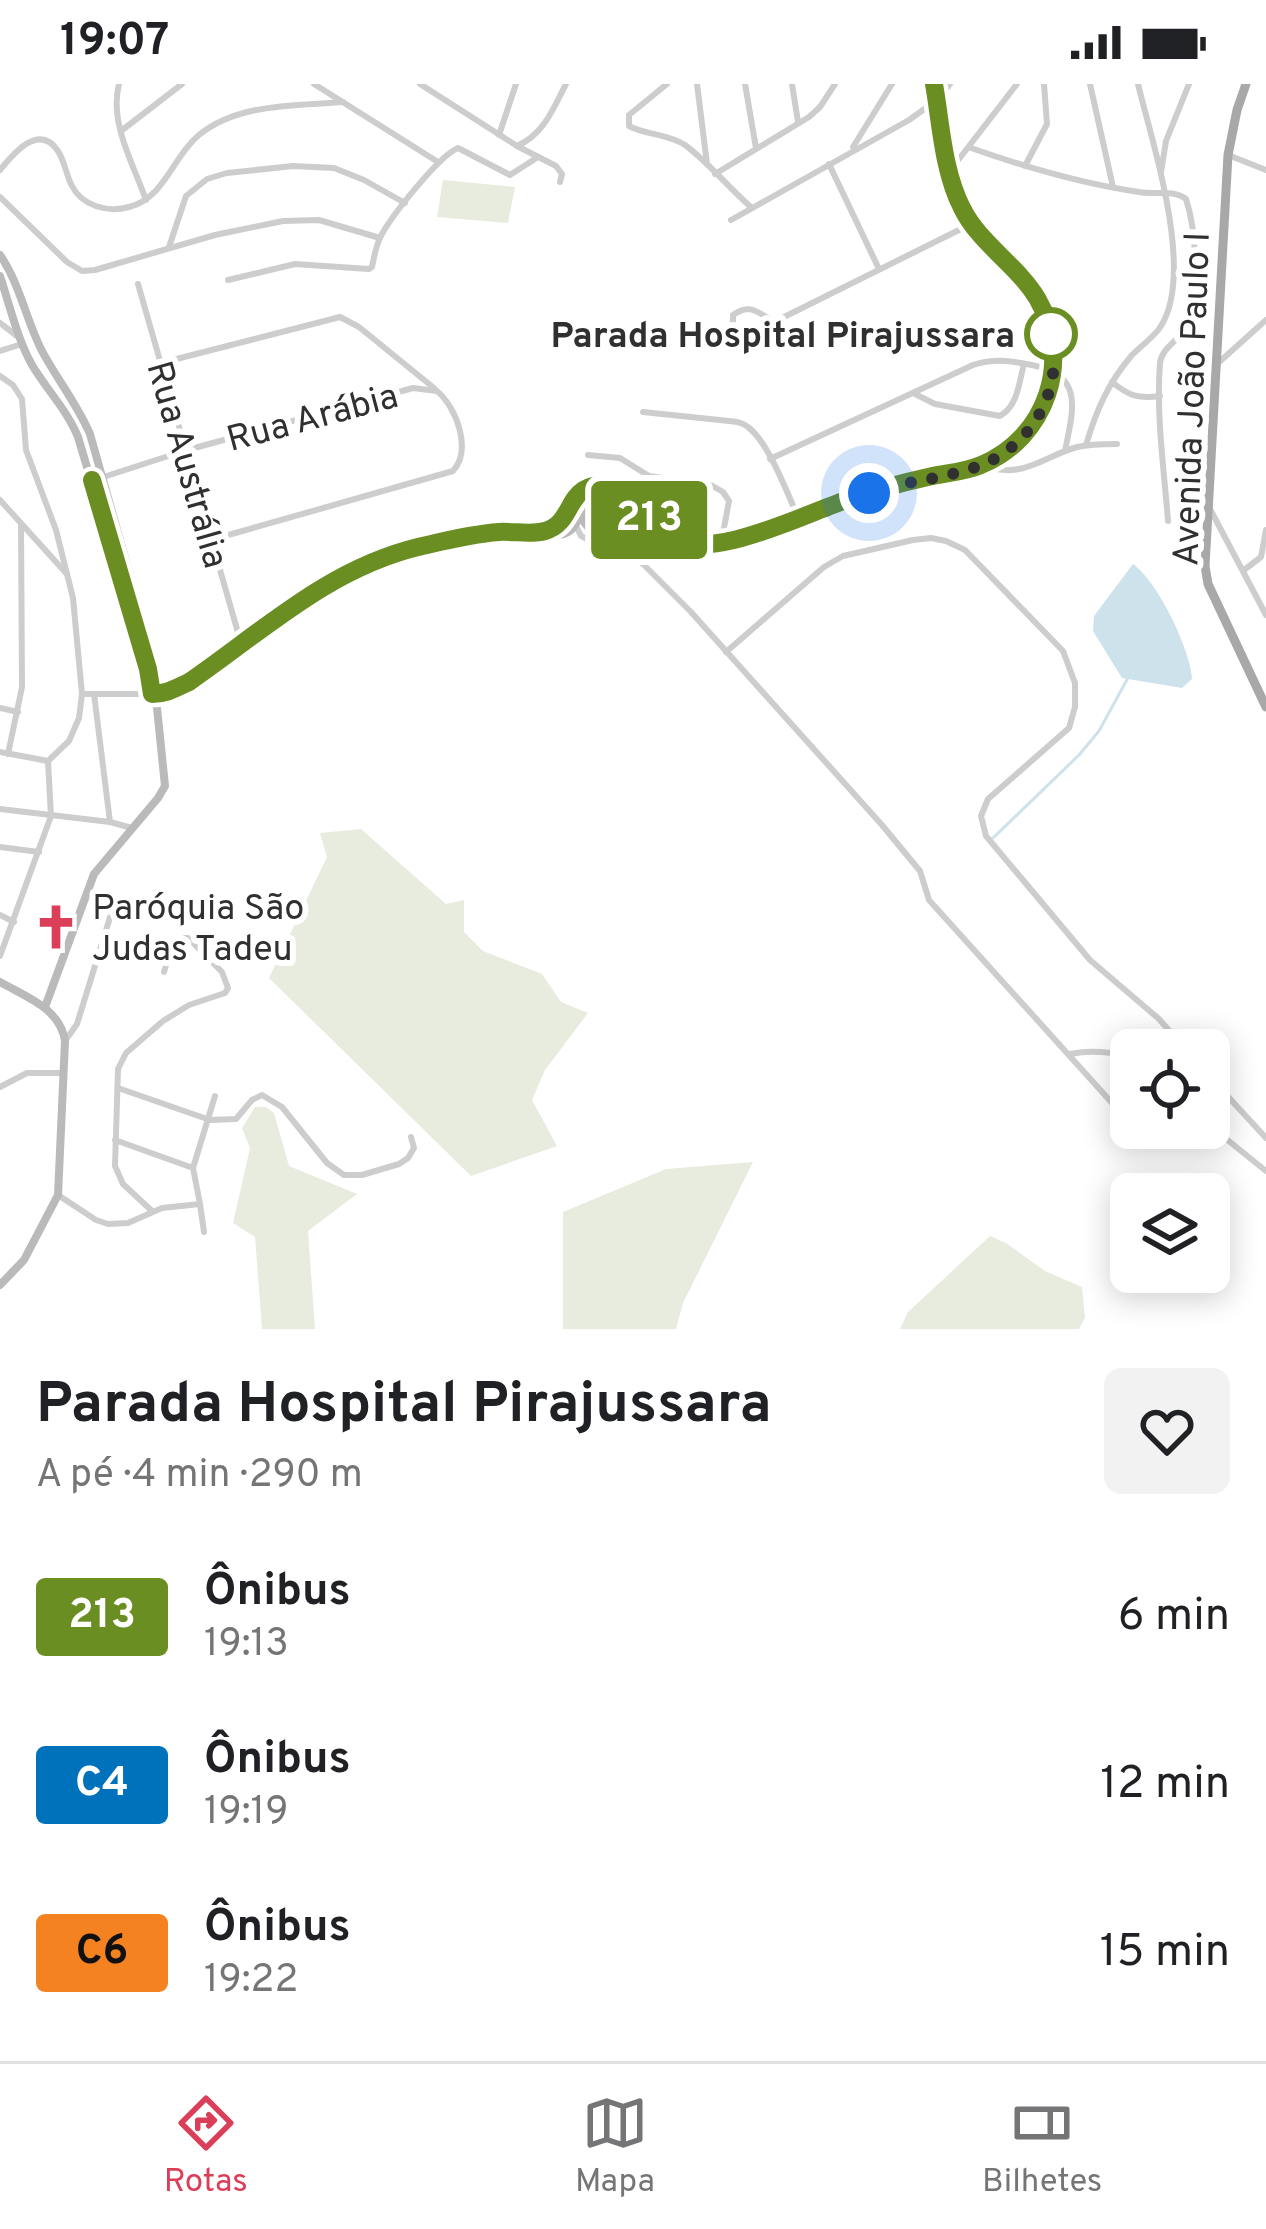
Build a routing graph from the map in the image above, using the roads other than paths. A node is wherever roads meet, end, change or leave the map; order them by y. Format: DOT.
graph roads {
  1 [pos="119,84"];
  2 [pos="182,84"];
  3 [pos="314,84"];
  4 [pos="419,84"];
  5 [pos="516,84"];
  6 [pos="566,84"];
  7 [pos="668,84"];
  8 [pos="697,84"];
  9 [pos="745,84"];
  10 [pos="792,84"];
  11 [pos="835,84"];
  12 [pos="892,84"];
  13 [pos="934,84"];
  14 [pos="950,84"];
  15 [pos="1017,84"];
  16 [pos="1044,84"];
  17 [pos="1090,84"];
  18 [pos="1138,84"];
  19 [pos="1188,84"];
  20 [pos="1246,84"];
  21 [pos="434,88"];
  22 [pos="937,100"];
  23 [pos="343,102"];
  24 [pos="798,124"];
  25 [pos="121,130"];
  26 [pos="500,135"];
  27 [pos="1151,139"];
  28 [pos="1166,141"];
  29 [pos="517,146"];
  30 [pos="756,148"];
  31 [pos="970,148"];
  32 [pos="850,152"];
  33 [pos="1228,155"];
  34 [pos="538,157"];
  35 [pos="438,162"];
  36 [pos="829,164"];
  37 [pos="707,166"];
  38 [pos="1025,166"];
  39 [pos="0,170"];
  40 [pos="1266,170"];
  41 [pos="949,172"];
  42 [pos="715,174"];
  43 [pos="1161,177"];
  44 [pos="560,182"];
  45 [pos="1113,188"];
  46 [pos="1164,195"];
  47 [pos="0,197"];
  48 [pos="146,200"];
  49 [pos="405,203"];
  50 [pos="751,207"];
  51 [pos="731,220"];
  52 [pos="971,224"];
  53 [pos="380,238"];
  54 [pos="169,247"];
  55 [pos="0,255"];
  56 [pos="879,269"];
  57 [pos="4,274"];
  58 [pos="228,280"];
  59 [pos="138,284"];
  60 [pos="1266,320"];
  61 [pos="773,322"];
  62 [pos="0,323"];
  63 [pos="21,342"];
  64 [pos="0,351"];
  65 [pos="160,363"];
  66 [pos="1024,364"];
  67 [pos="1217,364"];
  68 [pos="1055,370"];
  69 [pos="0,376"];
  70 [pos="1112,382"];
  71 [pos="437,391"];
  72 [pos="913,393"];
  73 [pos="1160,396"];
  74 [pos="644,412"];
  75 [pos="1117,444"];
  76 [pos="1086,445"];
  77 [pos="187,450"];
  78 [pos="1065,452"];
  79 [pos="589,454"];
  80 [pos="770,459"];
  81 [pos="983,464"];
  82 [pos="103,477"];
  83 [pos="91,481"];
  84 [pos="604,485"];
  85 [pos="0,500"];
  86 [pos="1208,503"];
  87 [pos="568,508"];
  88 [pos="582,511"];
  89 [pos="798,517"];
  90 [pos="1168,521"];
  91 [pos="21,525"];
  92 [pos="576,526"];
  93 [pos="554,527"];
  94 [pos="1266,530"];
  95 [pos="591,531"];
  96 [pos="534,532"];
  97 [pos="212,540"];
  98 [pos="721,544"];
  99 [pos="643,563"];
  100 [pos="1244,570"];
  101 [pos="69,575"];
  102 [pos="1266,615"];
  103 [pos="241,643"];
  104 [pos="726,652"];
  105 [pos="0,694"];
  106 [pos="82,694"];
  107 [pos="94,694"];
  108 [pos="156,694"];
  109 [pos="1266,707"];
  110 [pos="4,709"];
  111 [pos="18,712"];
  112 [pos="4,753"];
  113 [pos="48,761"];
  114 [pos="0,809"];
  115 [pos="51,815"];
  116 [pos="110,822"];
  117 [pos="132,828"];
  118 [pos="0,847"];
  119 [pos="39,852"];
  120 [pos="116,898"];
  121 [pos="0,915"];
  122 [pos="14,922"];
  123 [pos="0,956"];
  124 [pos="164,972"];
  125 [pos="0,982"];
  126 [pos="44,1007"];
  127 [pos="1168,1029"];
  128 [pos="65,1040"];
  129 [pos="1070,1054"];
  130 [pos="1110,1054"];
  131 [pos="63,1073"];
  132 [pos="0,1087"];
  133 [pos="116,1087"];
  134 [pos="215,1096"];
  135 [pos="1230,1099"];
  136 [pos="1110,1100"];
  137 [pos="210,1120"];
  138 [pos="411,1137"];
  139 [pos="1266,1138"];
  140 [pos="115,1140"];
  141 [pos="1230,1142"];
  142 [pos="193,1168"];
  143 [pos="1266,1172"];
  144 [pos="58,1195"];
  145 [pos="200,1204"];
  146 [pos="152,1211"];
  147 [pos="204,1232"];
  148 [pos="0,1285"];
  1 -- 25 [label="street"];
  2 -- 25 [label="street"];
  3 -- 23 [label="street"];
  4 -- 21 [label="street"];
  5 -- 26 [label="street"];
  6 -- 29 [label="street"];
  7 -- 37 [label="street"];
  8 -- 37 [label="street"];
  9 -- 30 [label="street"];
  10 -- 24 [label="street"];
  11 -- 24 [label="street"];
  12 -- 32 [label="street"];
  13 -- 22 [label="main road"];
  14 -- 22 [label="street"];
  15 -- 31 [label="street"];
  16 -- 38 [label="street"];
  17 -- 45 [label="street"];
  18 -- 27 [label="street"];
  19 -- 28 [label="street"];
  20 -- 33 [label="main road, Avenida João Paulo I"];
  21 -- 26 [label="street"];
  22 -- 32 [label="street"];
  22 -- 41 [label="main road"];
  23 -- 35 [label="street"];
  23 -- 48 [label="street"];
  24 -- 30 [label="street"];
  25 -- 48 [label="street"];
  26 -- 29 [label="street"];
  27 -- 28 [label="street"];
  27 -- 43 [label="street"];
  28 -- 43 [label="street"];
  29 -- 34 [label="street"];
  30 -- 42 [label="street"];
  31 -- 38 [label="street"];
  31 -- 41 [label="street"];
  32 -- 36 [label="street"];
  33 -- 40 [label="street"];
  33 -- 67 [label="main road, Avenida João Paulo I"];
  34 -- 35 [label="street"];
  34 -- 44 [label="street"];
  35 -- 49 [label="street"];
  36 -- 50 [label="street"];
  36 -- 56 [label="street"];
  37 -- 42 [label="street"];
  38 -- 45 [label="street"];
  39 -- 48 [label="street"];
  41 -- 52 [label="main road"];
  42 -- 50 [label="street"];
  43 -- 46 [label="street"];
  45 -- 46 [label="street"];
  46 -- 70 [label="street"];
  46 -- 73 [label="street"];
  47 -- 54 [label="street"];
  49 -- 53 [label="street"];
  49 -- 54 [label="street"];
  50 -- 51 [label="street"];
  52 -- 56 [label="street"];
  52 -- 68 [label="main road"];
  53 -- 54 [label="street"];
  53 -- 58 [label="street"];
  55 -- 57 [label="main road"];
  56 -- 61 [label="street"];
  57 -- 63 [label="main road"];
  57 -- 82 [label="main road"];
  59 -- 65 [label="street, Rua Austrália"];
  60 -- 67 [label="street"];
  61 -- 61 [label="street"];
  62 -- 63 [label="street"];
  63 -- 64 [label="street"];
  63 -- 83 [label="main road"];
  65 -- 71 [label="street"];
  65 -- 77 [label="street, Rua Austrália"];
  66 -- 68 [label="street"];
  66 -- 72 [label="street"];
  66 -- 72 [label="street"];
  67 -- 86 [label="main road, Avenida João Paulo I"];
  68 -- 78 [label="street"];
  68 -- 81 [label="main road"];
  69 -- 101 [label="street"];
  70 -- 73 [label="street"];
  70 -- 76 [label="street"];
  71 -- 77 [label="street, Rua Arábia"];
  71 -- 97 [label="street, Rua Arábia"];
  72 -- 80 [label="street"];
  73 -- 90 [label="street"];
  74 -- 80 [label="street"];
  75 -- 76 [label="street"];
  76 -- 78 [label="street"];
  77 -- 82 [label="street, Rua Arábia"];
  77 -- 97 [label="street, Rua Austrália"];
  78 -- 81 [label="street"];
  79 -- 98 [label="street"];
  80 -- 89 [label="street"];
  81 -- 89 [label="main road"];
  82 -- 83 [label="street, Rua Arábia"];
  82 -- 108 [label="main road"];
  83 -- 108 [label="main road"];
  84 -- 87 [label="main road"];
  84 -- 88 [label="main road"];
  84 -- 98 [label="main road"];
  85 -- 91 [label="street"];
  86 -- 100 [label="street"];
  86 -- 109 [label="main road, Avenida João Paulo I"];
  87 -- 92 [label="main road"];
  87 -- 93 [label="main road"];
  88 -- 92 [label="main road"];
  88 -- 95 [label="main road"];
  89 -- 98 [label="main road"];
  91 -- 101 [label="street"];
  91 -- 111 [label="street"];
  92 -- 93 [label="main road"];
  92 -- 95 [label="street"];
  92 -- 96 [label="main road"];
  92 -- 99 [label="street"];
  93 -- 96 [label="main road"];
  94 -- 100 [label="street"];
  95 -- 99 [label="street"];
  96 -- 103 [label="main road"];
  97 -- 103 [label="street, Rua Austrália"];
  99 -- 104 [label="street"];
  100 -- 102 [label="street"];
  101 -- 106 [label="street"];
  103 -- 108 [label="main road"];
  104 -- 127 [label="street"];
  104 -- 129 [label="street"];
  105 -- 110 [label="street"];
  106 -- 107 [label="street"];
  106 -- 113 [label="street"];
  107 -- 108 [label="street"];
  107 -- 116 [label="street"];
  108 -- 117 [label="main road"];
  110 -- 111 [label="street"];
  111 -- 112 [label="street"];
  112 -- 113 [label="street"];
  113 -- 115 [label="street"];
  114 -- 115 [label="street"];
  115 -- 116 [label="street"];
  115 -- 119 [label="street"];
  116 -- 117 [label="street"];
  117 -- 126 [label="main road"];
  118 -- 119 [label="street"];
  119 -- 122 [label="street"];
  120 -- 128 [label="street"];
  121 -- 122 [label="street"];
  122 -- 123 [label="street"];
  124 -- 133 [label="street"];
  125 -- 126 [label="main road"];
  126 -- 128 [label="main road"];
  128 -- 131 [label="main road"];
  129 -- 130 [label="street"];
  129 -- 136 [label="street"];
  131 -- 132 [label="street"];
  131 -- 144 [label="main road"];
  133 -- 137 [label="street"];
  133 -- 140 [label="street"];
  134 -- 137 [label="street"];
  135 -- 139 [label="street"];
  137 -- 138 [label="street"];
  137 -- 142 [label="street"];
  140 -- 142 [label="street"];
  140 -- 146 [label="street"];
  141 -- 143 [label="street"];
  142 -- 145 [label="street"];
  144 -- 146 [label="street"];
  144 -- 148 [label="main road"];
  145 -- 146 [label="street"];
  145 -- 147 [label="street"];
}
